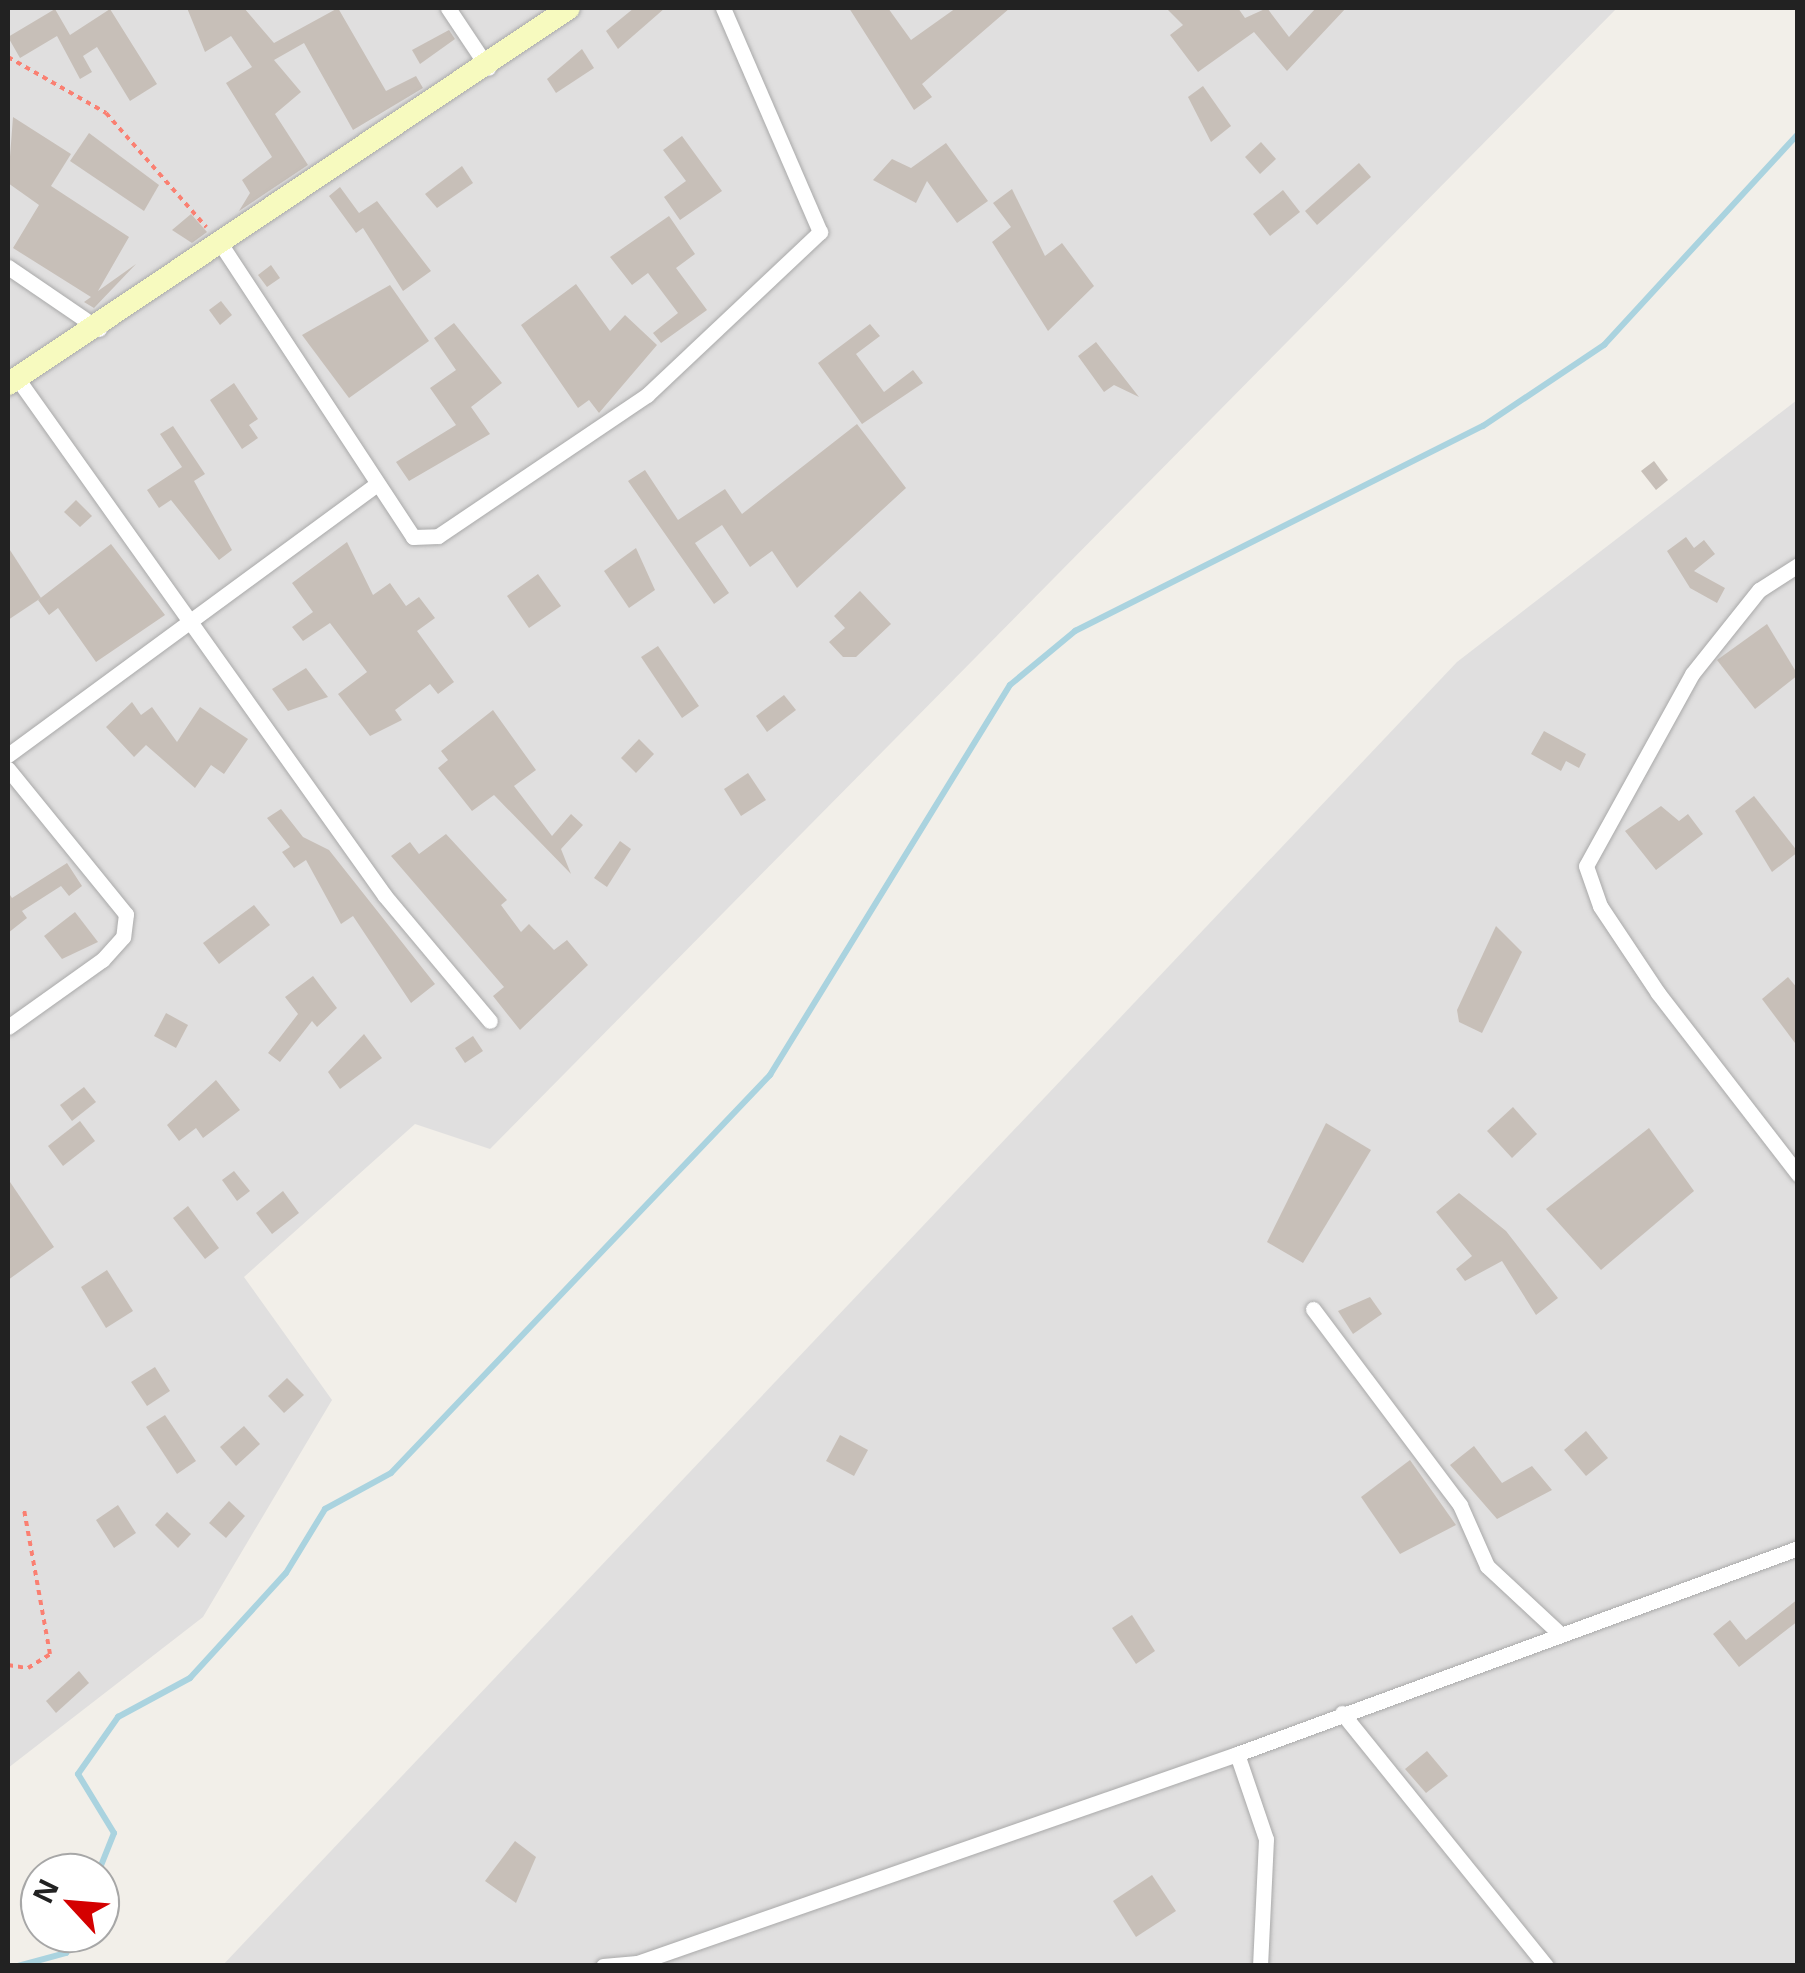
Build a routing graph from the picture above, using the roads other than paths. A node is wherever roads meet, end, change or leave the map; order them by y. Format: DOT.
graph roads {
  1 [pos="448,8"];
  2 [pos="569,8"];
  3 [pos="723,8"];
  4 [pos="488,68"];
  5 [pos="222,246"];
  6 [pos="8,267"];
  7 [pos="99,329"];
  8 [pos="12,381"];
  9 [pos="377,484"];
  10 [pos="1798,565"];
  11 [pos="194,621"];
  12 [pos="8,755"];
  13 [pos="8,770"];
  14 [pos="490,1021"];
  15 [pos="8,1027"];
  16 [pos="1798,1174"];
  17 [pos="1313,1308"];
  18 [pos="1798,1548"];
  19 [pos="1559,1633"];
  20 [pos="1342,1713"];
  21 [pos="1237,1754"];
  22 [pos="603,1966"];
  23 [pos="1260,1966"];
  24 [pos="1546,1966"];
  1 -- 4 [label="street"];
  2 -- 4 [label="street"];
  3 -- 9 [label="street"];
  4 -- 5 [label="street"];
  5 -- 7 [label="street"];
  5 -- 9 [label="street"];
  6 -- 7 [label="street"];
  7 -- 8 [label="street"];
  8 -- 11 [label="street"];
  9 -- 11 [label="street"];
  10 -- 16 [label="street"];
  11 -- 12 [label="street"];
  11 -- 14 [label="street"];
  13 -- 15 [label="street"];
  17 -- 19 [label="street"];
  18 -- 19 [label="street"];
  19 -- 20 [label="street"];
  20 -- 21 [label="street"];
  20 -- 24 [label="street"];
  21 -- 22 [label="street"];
  21 -- 23 [label="street"];
}
